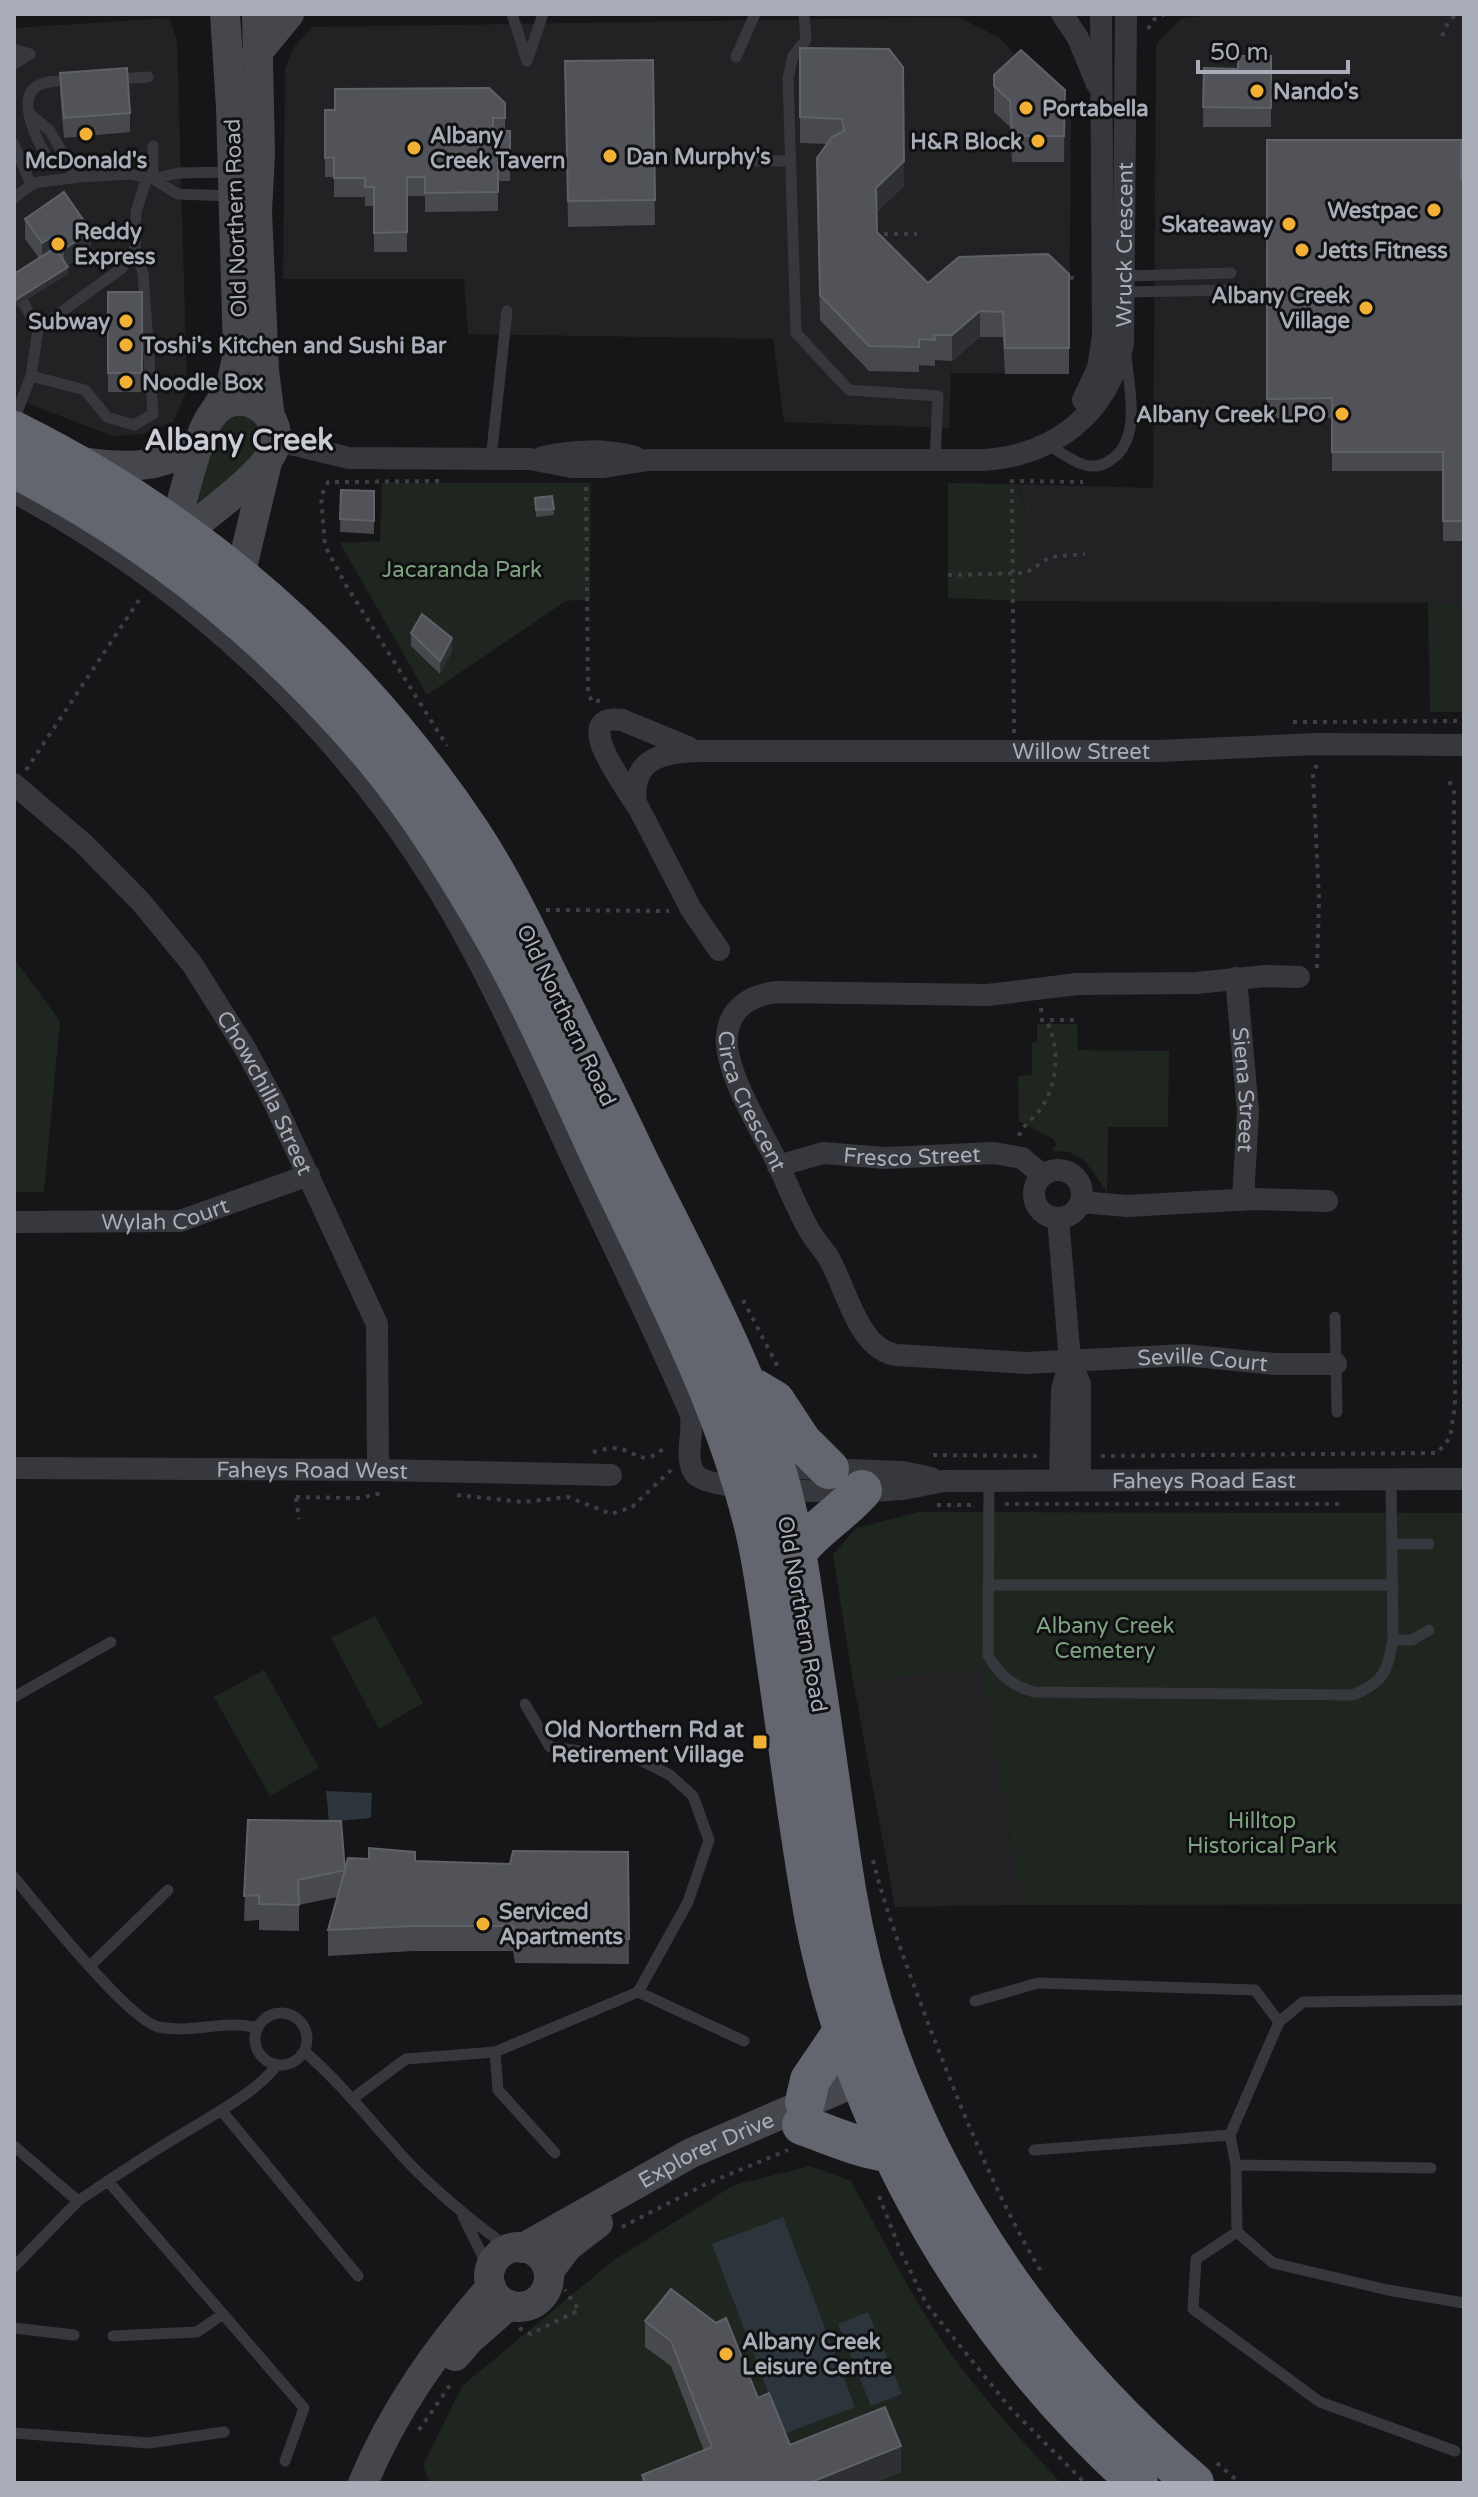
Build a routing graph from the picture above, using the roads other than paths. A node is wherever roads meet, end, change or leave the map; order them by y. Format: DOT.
graph roads {
  1 [pos="225,14"];
  2 [pos="257,14"];
  3 [pos="289,14"];
  4 [pos="512,14"];
  5 [pos="543,14"];
  6 [pos="755,14"];
  7 [pos="804,14"];
  8 [pos="1062,14"];
  9 [pos="1101,14"];
  10 [pos="1126,14"];
  11 [pos="14,49"];
  12 [pos="257,53"];
  13 [pos="736,57"];
  14 [pos="14,64"];
  15 [pos="148,77"];
  16 [pos="105,79"];
  17 [pos="91,80"];
  18 [pos="1101,97"];
  19 [pos="14,144"];
  20 [pos="153,146"];
  21 [pos="727,161"];
  22 [pos="790,161"];
  23 [pos="76,173"];
  24 [pos="150,178"];
  25 [pos="1101,182"];
  26 [pos="1125,182"];
  27 [pos="242,184"];
  28 [pos="31,185"];
  29 [pos="14,198"];
  30 [pos="135,248"];
  31 [pos="1231,273"];
  32 [pos="1114,284"];
  33 [pos="14,286"];
  34 [pos="1231,290"];
  35 [pos="507,311"];
  36 [pos="38,329"];
  37 [pos="1124,332"];
  38 [pos="31,376"];
  39 [pos="212,415"];
  40 [pos="14,420"];
  41 [pos="14,431"];
  42 [pos="271,439"];
  43 [pos="1046,443"];
  44 [pos="199,446"];
  45 [pos="69,459"];
  46 [pos="491,459"];
  47 [pos="935,460"];
  48 [pos="14,468"];
  49 [pos="14,492"];
  50 [pos="169,548"];
  51 [pos="240,576"];
  52 [pos="1464,745"];
  53 [pos="699,751"];
  54 [pos="15,784"];
  55 [pos="638,808"];
  56 [pos="719,950"];
  57 [pos="1299,977"];
  58 [pos="1236,978"];
  59 [pos="778,1166"];
  60 [pos="309,1175"];
  61 [pos="1042,1175"];
  62 [pos="1243,1200"];
  63 [pos="1327,1201"];
  64 [pos="1081,1202"];
  65 [pos="1058,1218"];
  66 [pos="14,1222"];
  67 [pos="1335,1317"];
  68 [pos="1070,1361"];
  69 [pos="1336,1364"];
  70 [pos="745,1383"];
  71 [pos="1337,1412"];
  72 [pos="14,1468"];
  73 [pos="829,1469"];
  74 [pos="378,1470"];
  75 [pos="611,1475"];
  76 [pos="759,1478"];
  77 [pos="1464,1479"];
  78 [pos="989,1480"];
  79 [pos="1070,1480"];
  80 [pos="1391,1480"];
  81 [pos="944,1481"];
  82 [pos="862,1490"];
  83 [pos="1393,1544"];
  84 [pos="1429,1544"];
  85 [pos="796,1553"];
  86 [pos="989,1585"];
  87 [pos="1393,1585"];
  88 [pos="1429,1630"];
  89 [pos="1393,1640"];
  90 [pos="111,1642"];
  91 [pos="14,1697"];
  92 [pos="525,1704"];
  93 [pos="14,1877"];
  94 [pos="168,1890"];
  95 [pos="90,1966"];
  96 [pos="638,1992"];
  97 [pos="1464,2000"];
  98 [pos="975,2001"];
  99 [pos="1279,2022"];
  100 [pos="258,2028"];
  101 [pos="844,2030"];
  102 [pos="744,2041"];
  103 [pos="304,2051"];
  104 [pos="495,2052"];
  105 [pos="277,2065"];
  106 [pos="882,2082"];
  107 [pos="352,2099"];
  108 [pos="221,2110"];
  109 [pos="800,2125"];
  110 [pos="1230,2135"];
  111 [pos="14,2146"];
  112 [pos="1034,2150"];
  113 [pos="555,2153"];
  114 [pos="893,2153"];
  115 [pos="1236,2165"];
  116 [pos="1431,2168"];
  117 [pos="108,2181"];
  118 [pos="78,2201"];
  119 [pos="461,2212"];
  120 [pos="1237,2232"];
  121 [pos="14,2267"];
  122 [pos="358,2276"];
  123 [pos="555,2276"];
  124 [pos="505,2281"];
  125 [pos="1464,2303"];
  126 [pos="223,2314"];
  127 [pos="14,2328"];
  128 [pos="74,2335"];
  129 [pos="113,2336"];
  130 [pos="224,2432"];
  131 [pos="14,2433"];
  132 [pos="1455,2451"];
  133 [pos="285,2461"];
  134 [pos="1206,2473"];
  135 [pos="363,2483"];
  136 [pos="379,2483"];
  137 [pos="1138,2483"];
  1 -- 27 [label="street, Old Northern Road"];
  2 -- 12 [label="street, Old Northern Road"];
  3 -- 12 [label="street"];
  4 -- 5 [label="lane"];
  6 -- 13 [label="lane"];
  7 -- 22 [label="lane"];
  8 -- 18 [label="street"];
  9 -- 18 [label="street, Wruck Crescent"];
  10 -- 26 [label="street, Wruck Crescent"];
  11 -- 14 [label="lane"];
  12 -- 27 [label="street, Old Northern Road"];
  15 -- 16 [label="lane"];
  17 -- 23 [label="lane"];
  18 -- 25 [label="street, Wruck Crescent"];
  19 -- 28 [label="lane"];
  20 -- 24 [label="lane"];
  21 -- 22 [label="lane"];
  22 -- 47 [label="lane"];
  23 -- 24 [label="lane"];
  23 -- 28 [label="lane"];
  24 -- 27 [label="lane"];
  24 -- 27 [label="lane"];
  24 -- 30 [label="lane"];
  25 -- 26 [label="street"];
  25 -- 32 [label="street, Wruck Crescent"];
  26 -- 32 [label="street, Wruck Crescent"];
  27 -- 39 [label="street, Old Northern Road"];
  27 -- 42 [label="street, Old Northern Road"];
  28 -- 29 [label="lane"];
  30 -- 36 [label="lane"];
  30 -- 38 [label="lane"];
  31 -- 32 [label="lane"];
  32 -- 34 [label="lane"];
  32 -- 37 [label="street, Wruck Crescent"];
  32 -- 43 [label="street, Wruck Crescent"];
  33 -- 36 [label="lane"];
  35 -- 46 [label="lane"];
  36 -- 38 [label="lane"];
  37 -- 43 [label="street, Wruck Crescent"];
  37 -- 43 [label="lane"];
  38 -- 40 [label="lane"];
  39 -- 42 [label="street"];
  39 -- 44 [label="street, Old Northern Road"];
  41 -- 45 [label="highway"];
  42 -- 46 [label="street, Wruck Crescent"];
  42 -- 50 [label="street"];
  42 -- 51 [label="street, Old Northern Road"];
  43 -- 47 [label="street, Wruck Crescent"];
  44 -- 45 [label="street"];
  44 -- 50 [label="street, Old Northern Road"];
  45 -- 50 [label="highway"];
  46 -- 47 [label="street, Wruck Crescent"];
  48 -- 50 [label="highway"];
  49 -- 50 [label="street"];
  50 -- 51 [label="highway, Old Northern Road"];
  50 -- 76 [label="highway, Old Northern Road"];
  51 -- 70 [label="highway, Old Northern Road"];
  52 -- 53 [label="street, Willow Street"];
  53 -- 55 [label="street, Willow Street"];
  53 -- 55 [label="street, Willow Street"];
  54 -- 60 [label="street, Chowchilla Street"];
  55 -- 56 [label="street, Willow Street"];
  57 -- 58 [label="street, Circa Crescent"];
  58 -- 59 [label="street, Circa Crescent"];
  58 -- 62 [label="street, Siena Street"];
  59 -- 61 [label="street, Fresco Street"];
  59 -- 68 [label="street, Circa Crescent"];
  60 -- 66 [label="street, Wylah Court"];
  60 -- 74 [label="street, Chowchilla Street"];
  61 -- 64 [label="street, Fresco Street"];
  61 -- 65 [label="street"];
  62 -- 63 [label="street"];
  62 -- 64 [label="street"];
  64 -- 65 [label="street"];
  65 -- 68 [label="street"];
  67 -- 69 [label="lane"];
  68 -- 69 [label="street, Seville Court"];
  68 -- 79 [label="street"];
  69 -- 71 [label="lane"];
  70 -- 73 [label="highway"];
  70 -- 76 [label="highway, Old Northern Road"];
  72 -- 74 [label="street, Faheys Road West"];
  73 -- 76 [label="street, Faheys Road East"];
  73 -- 81 [label="street, Faheys Road East"];
  74 -- 75 [label="street, Faheys Road West"];
  76 -- 82 [label="street, Faheys Road East"];
  76 -- 85 [label="highway, Old Northern Road"];
  76 -- 101 [label="highway, Old Northern Road"];
  77 -- 80 [label="street, Faheys Road East"];
  78 -- 79 [label="street, Faheys Road East"];
  78 -- 81 [label="street, Faheys Road East"];
  78 -- 86 [label="lane"];
  79 -- 80 [label="street, Faheys Road East"];
  80 -- 83 [label="lane"];
  81 -- 82 [label="street, Faheys Road East"];
  82 -- 85 [label="highway"];
  83 -- 84 [label="lane"];
  83 -- 87 [label="lane"];
  85 -- 106 [label="highway, Old Northern Road"];
  86 -- 87 [label="lane"];
  86 -- 89 [label="lane"];
  87 -- 89 [label="lane"];
  88 -- 89 [label="lane"];
  90 -- 91 [label="lane"];
  92 -- 96 [label="lane"];
  93 -- 95 [label="lane"];
  94 -- 95 [label="lane"];
  95 -- 100 [label="lane"];
  96 -- 102 [label="lane"];
  96 -- 104 [label="lane"];
  97 -- 99 [label="lane"];
  98 -- 99 [label="lane"];
  99 -- 110 [label="lane"];
  100 -- 103 [label="lane"];
  100 -- 105 [label="lane"];
  101 -- 106 [label="highway, Old Northern Road"];
  101 -- 109 [label="highway"];
  103 -- 105 [label="lane"];
  103 -- 107 [label="lane"];
  104 -- 107 [label="lane"];
  104 -- 113 [label="lane"];
  105 -- 108 [label="lane"];
  106 -- 109 [label="street, Explorer Drive"];
  106 -- 114 [label="highway, Old Northern Road"];
  106 -- 134 [label="highway, Old Northern Road"];
  107 -- 119 [label="lane"];
  108 -- 117 [label="lane"];
  108 -- 122 [label="lane"];
  109 -- 114 [label="highway"];
  109 -- 123 [label="street, Explorer Drive"];
  109 -- 124 [label="street, Explorer Drive"];
  110 -- 112 [label="lane"];
  110 -- 115 [label="lane"];
  111 -- 118 [label="lane"];
  114 -- 137 [label="highway, Old Northern Road"];
  115 -- 116 [label="lane"];
  115 -- 120 [label="lane"];
  117 -- 118 [label="lane"];
  117 -- 126 [label="lane"];
  118 -- 121 [label="lane"];
  119 -- 124 [label="lane"];
  119 -- 124 [label="lane"];
  120 -- 125 [label="lane"];
  120 -- 132 [label="lane"];
  123 -- 124 [label="street"];
  123 -- 124 [label="street, Explorer Drive"];
  124 -- 135 [label="street, Explorer Drive"];
  124 -- 136 [label="street, Explorer Drive"];
  126 -- 129 [label="lane"];
  126 -- 133 [label="lane"];
  127 -- 128 [label="lane"];
  130 -- 131 [label="lane"];
}
